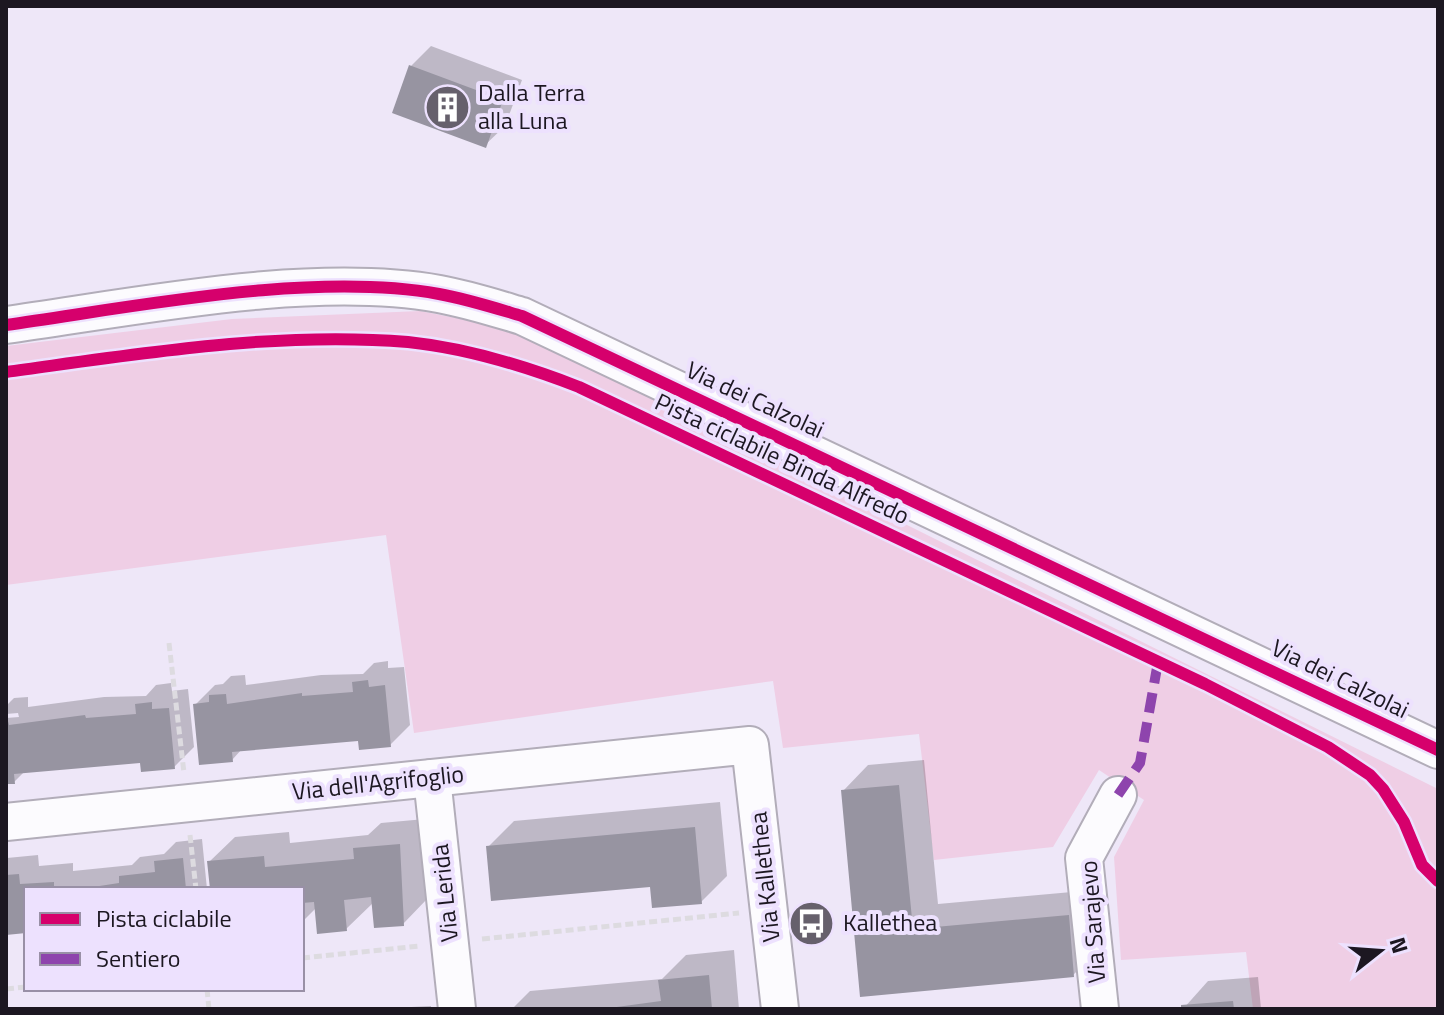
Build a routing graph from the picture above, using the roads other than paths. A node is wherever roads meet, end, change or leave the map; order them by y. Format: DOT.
graph roads {
  1 [pos="6,325"];
  2 [pos="750,745"];
  3 [pos="1438,750"];
  4 [pos="432,778"];
  5 [pos="1118,795"];
  6 [pos="6,822"];
  7 [pos="457,1009"];
  8 [pos="780,1009"];
  9 [pos="1100,1009"];
  1 -- 3 [label="street, Via dei Calzolai"];
  2 -- 4 [label="street, Via dell'Agrifoglio"];
  2 -- 8 [label="street, Via Kallethea"];
  4 -- 6 [label="street, Via dell'Agrifoglio"];
  4 -- 7 [label="street, Via Lerida"];
  5 -- 9 [label="street, Via Sarajevo"];
}
